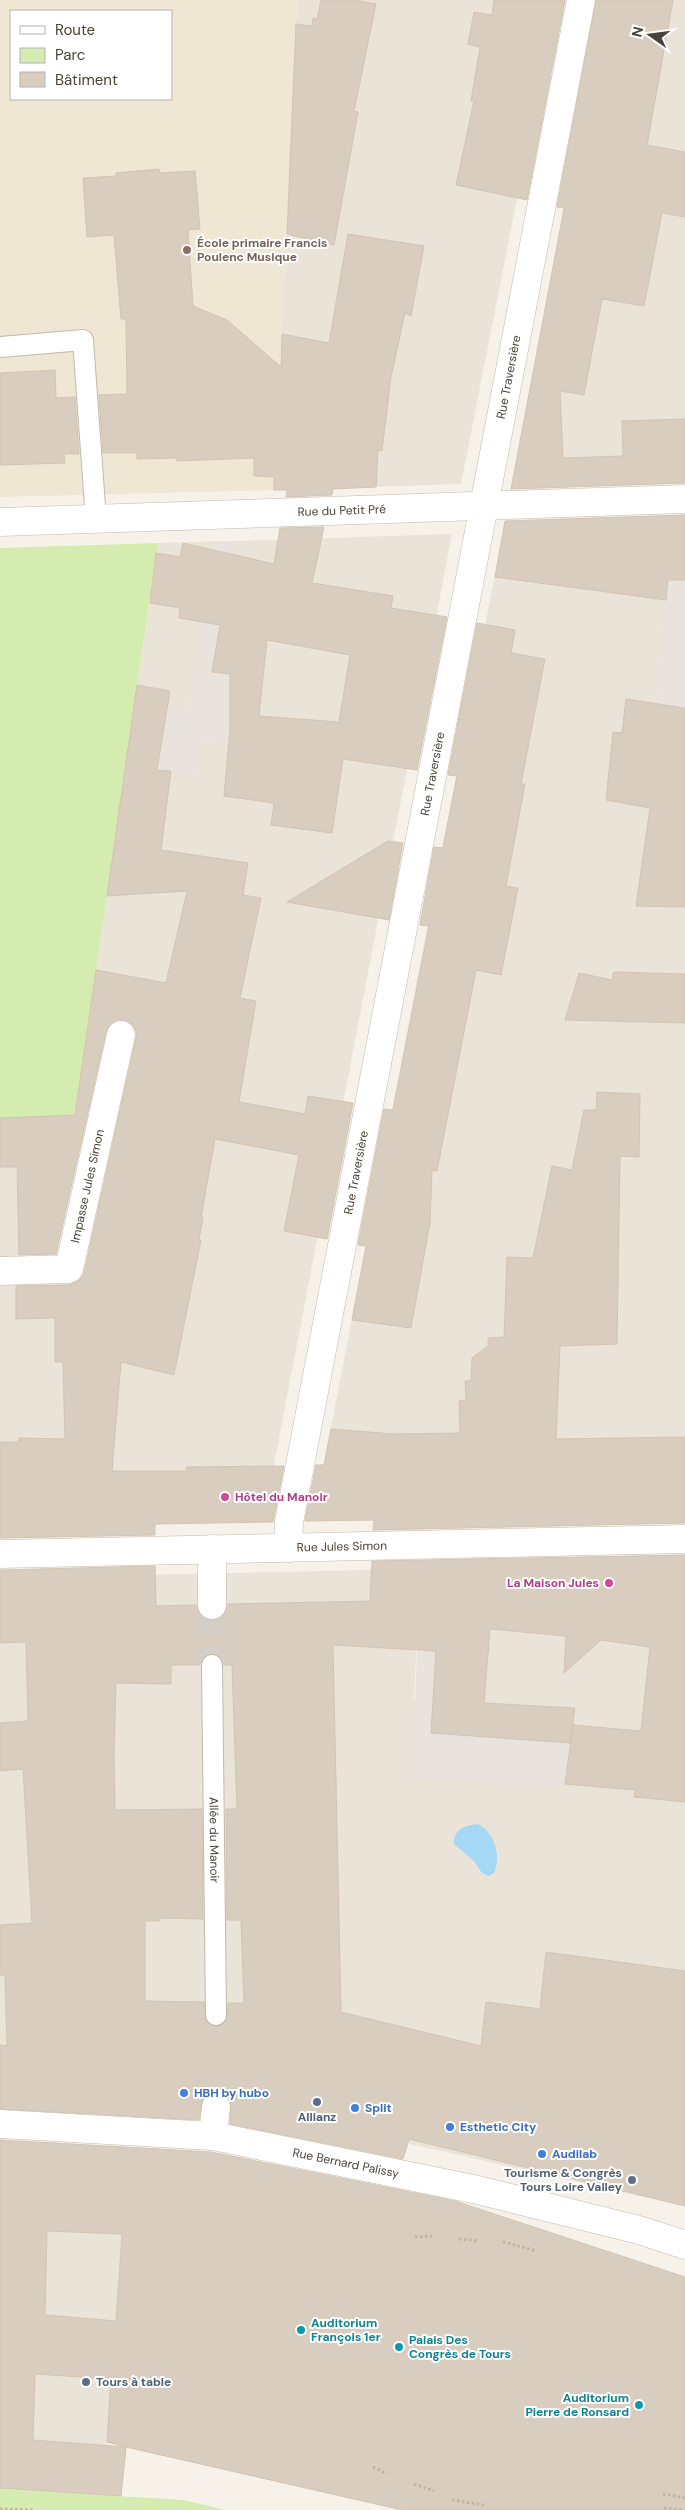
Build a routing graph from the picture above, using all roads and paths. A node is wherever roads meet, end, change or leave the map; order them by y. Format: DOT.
graph roads {
  1 [pos="581,0"];
  2 [pos="0,347"];
  3 [pos="685,499"];
  4 [pos="484,506"];
  5 [pos="96,520"];
  6 [pos="0,522"];
  7 [pos="121,1035"];
  8 [pos="0,1271"];
  9 [pos="685,1539"];
  10 [pos="288,1548"];
  11 [pos="212,1549"];
  12 [pos="0,1554"];
  13 [pos="212,1605"];
  14 [pos="212,1665"];
  15 [pos="216,2015"];
  16 [pos="216,2107"];
  17 [pos="0,2124"];
  18 [pos="213,2136"];
  19 [pos="432,2236"];
  20 [pos="415,2237"];
  21 [pos="459,2239"];
  22 [pos="479,2241"];
  23 [pos="503,2242"];
  24 [pos="685,2245"];
  25 [pos="537,2251"];
  26 [pos="373,2467"];
  27 [pos="387,2474"];
  28 [pos="414,2484"];
  29 [pos="434,2491"];
  30 [pos="663,2494"];
  31 [pos="685,2498"];
  32 [pos="452,2500"];
  33 [pos="484,2505"];
  34 [pos="664,2508"];
  35 [pos="0,2509"];
  36 [pos="34,2510"];
  37 [pos="682,2510"];
  1 -- 4 [label="street, Rue Traversière"];
  2 -- 5 [label="lane"];
  3 -- 4 [label="street, Rue du Petit Pré"];
  4 -- 5 [label="street, Rue du Petit Pré"];
  4 -- 10 [label="street, Rue Traversière"];
  5 -- 6 [label="street, Rue du Petit Pré"];
  7 -- 8 [label="street, Impasse Jules Simon"];
  9 -- 10 [label="street, Rue Jules Simon"];
  10 -- 11 [label="street, Rue Jules Simon"];
  11 -- 12 [label="street, Rue Jules Simon"];
  11 -- 13 [label="street"];
  14 -- 15 [label="lane, Allée du Manoir"];
  16 -- 18 [label="street"];
  17 -- 18 [label="street, Rue Bernard Palissy"];
  18 -- 24 [label="street, Rue Bernard Palissy"];
  19 -- 20 [label="path"];
  21 -- 22 [label="path"];
  23 -- 25 [label="path"];
  26 -- 27 [label="path"];
  28 -- 29 [label="path"];
  30 -- 31 [label="path"];
  32 -- 33 [label="path"];
  34 -- 37 [label="path"];
  35 -- 36 [label="path"];
}
